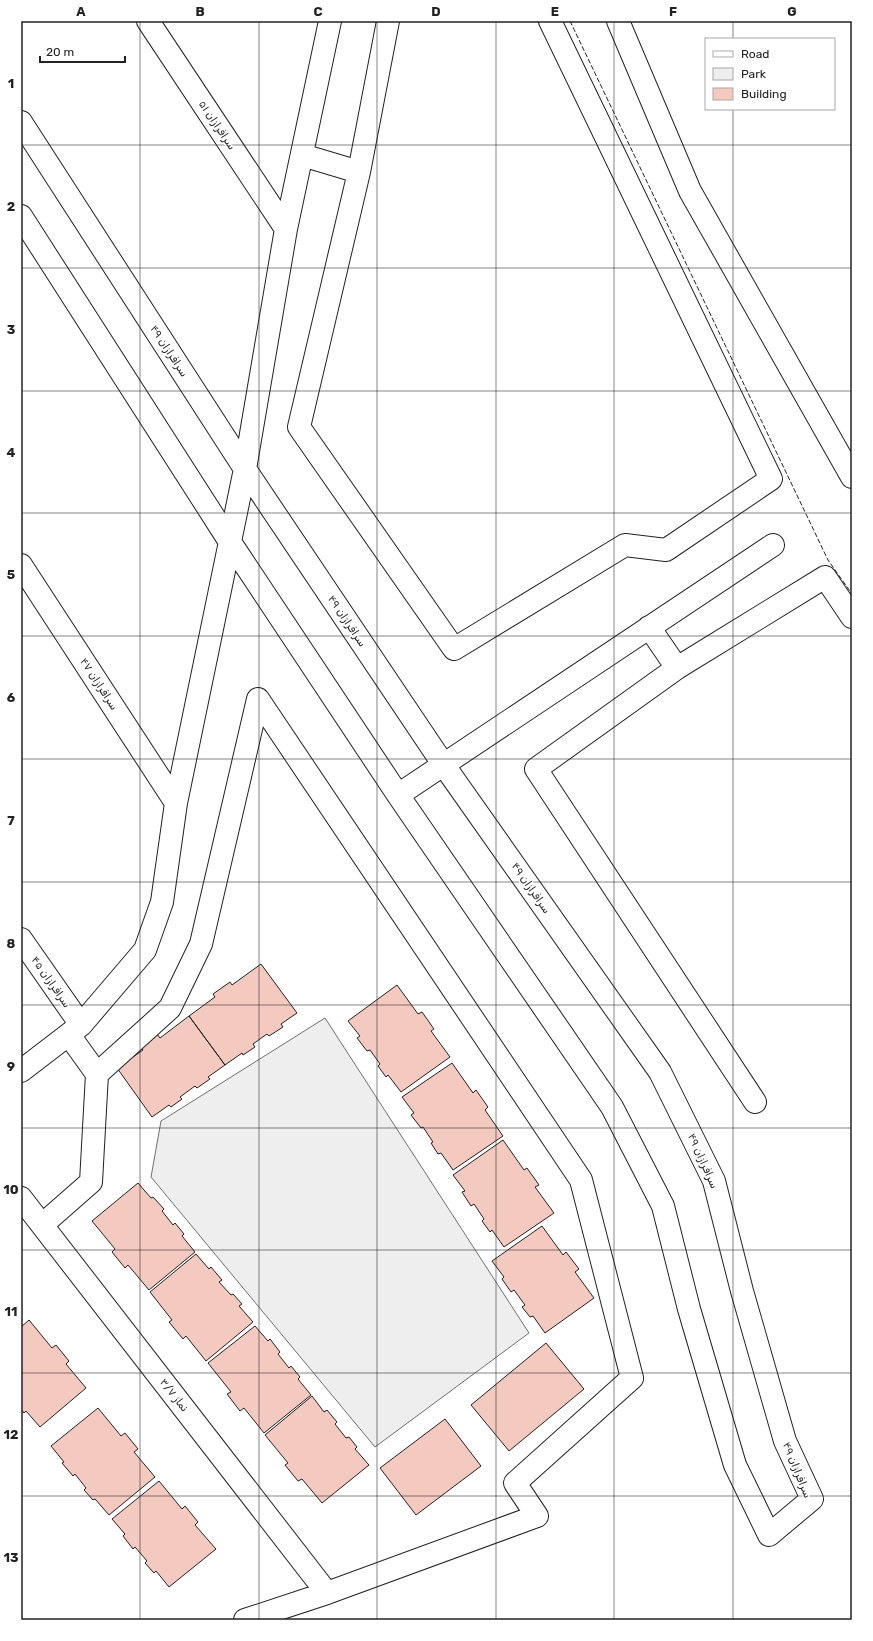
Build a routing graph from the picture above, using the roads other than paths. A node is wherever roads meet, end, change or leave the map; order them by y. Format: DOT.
graph roads {
  1 [pos="148,21"];
  2 [pos="330,21"];
  3 [pos="388,21"];
  4 [pos="550,21"];
  5 [pos="618,21"];
  6 [pos="21,122"];
  7 [pos="302,155"];
  8 [pos="359,172"];
  9 [pos="21,216"];
  10 [pos="286,230"];
  11 [pos="245,469"];
  12 [pos="852,477"];
  13 [pos="230,542"];
  14 [pos="773,545"];
  15 [pos="21,566"];
  16 [pos="852,617"];
  17 [pos="649,627"];
  18 [pos="677,668"];
  19 [pos="443,764"];
  20 [pos="398,795"];
  21 [pos="176,803"];
  22 [pos="21,939"];
  23 [pos="75,1030"];
  24 [pos="21,1071"];
  25 [pos="97,1074"];
  26 [pos="755,1102"];
  27 [pos="21,1198"];
  28 [pos="42,1225"];
  29 [pos="328,1593"];
  30 [pos="245,1620"];
  1 -- 10 [label="street, سرافرازان ۵۱"];
  2 -- 7 [label="street"];
  3 -- 8 [label="street"];
  4 -- 8 [label="street"];
  5 -- 12 [label="street"];
  6 -- 11 [label="street, سرافرازان ۴۹"];
  7 -- 8 [label="street"];
  7 -- 10 [label="street"];
  9 -- 13 [label="street, سرافرازان ۴۹"];
  10 -- 11 [label="street"];
  11 -- 13 [label="street"];
  11 -- 19 [label="street, سرافرازان ۴۹"];
  13 -- 20 [label="street, سرافرازان ۴۹"];
  13 -- 21 [label="street"];
  14 -- 17 [label="street"];
  15 -- 21 [label="street, سرافرازان ۴۷"];
  16 -- 18 [label="street"];
  17 -- 18 [label="street"];
  17 -- 19 [label="street"];
  18 -- 26 [label="street"];
  19 -- 20 [label="street"];
  19 -- 20 [label="street, سرافرازان ۴۹"];
  21 -- 23 [label="street"];
  22 -- 23 [label="street, سرافرازان ۴۵"];
  23 -- 24 [label="street"];
  23 -- 25 [label="street, سرافرازان ۴۵"];
  25 -- 28 [label="street"];
  25 -- 29 [label="street"];
  27 -- 28 [label="street, نماز ۳/۷"];
  28 -- 29 [label="street, نماز ۳/۷"];
  29 -- 30 [label="street"];
}
